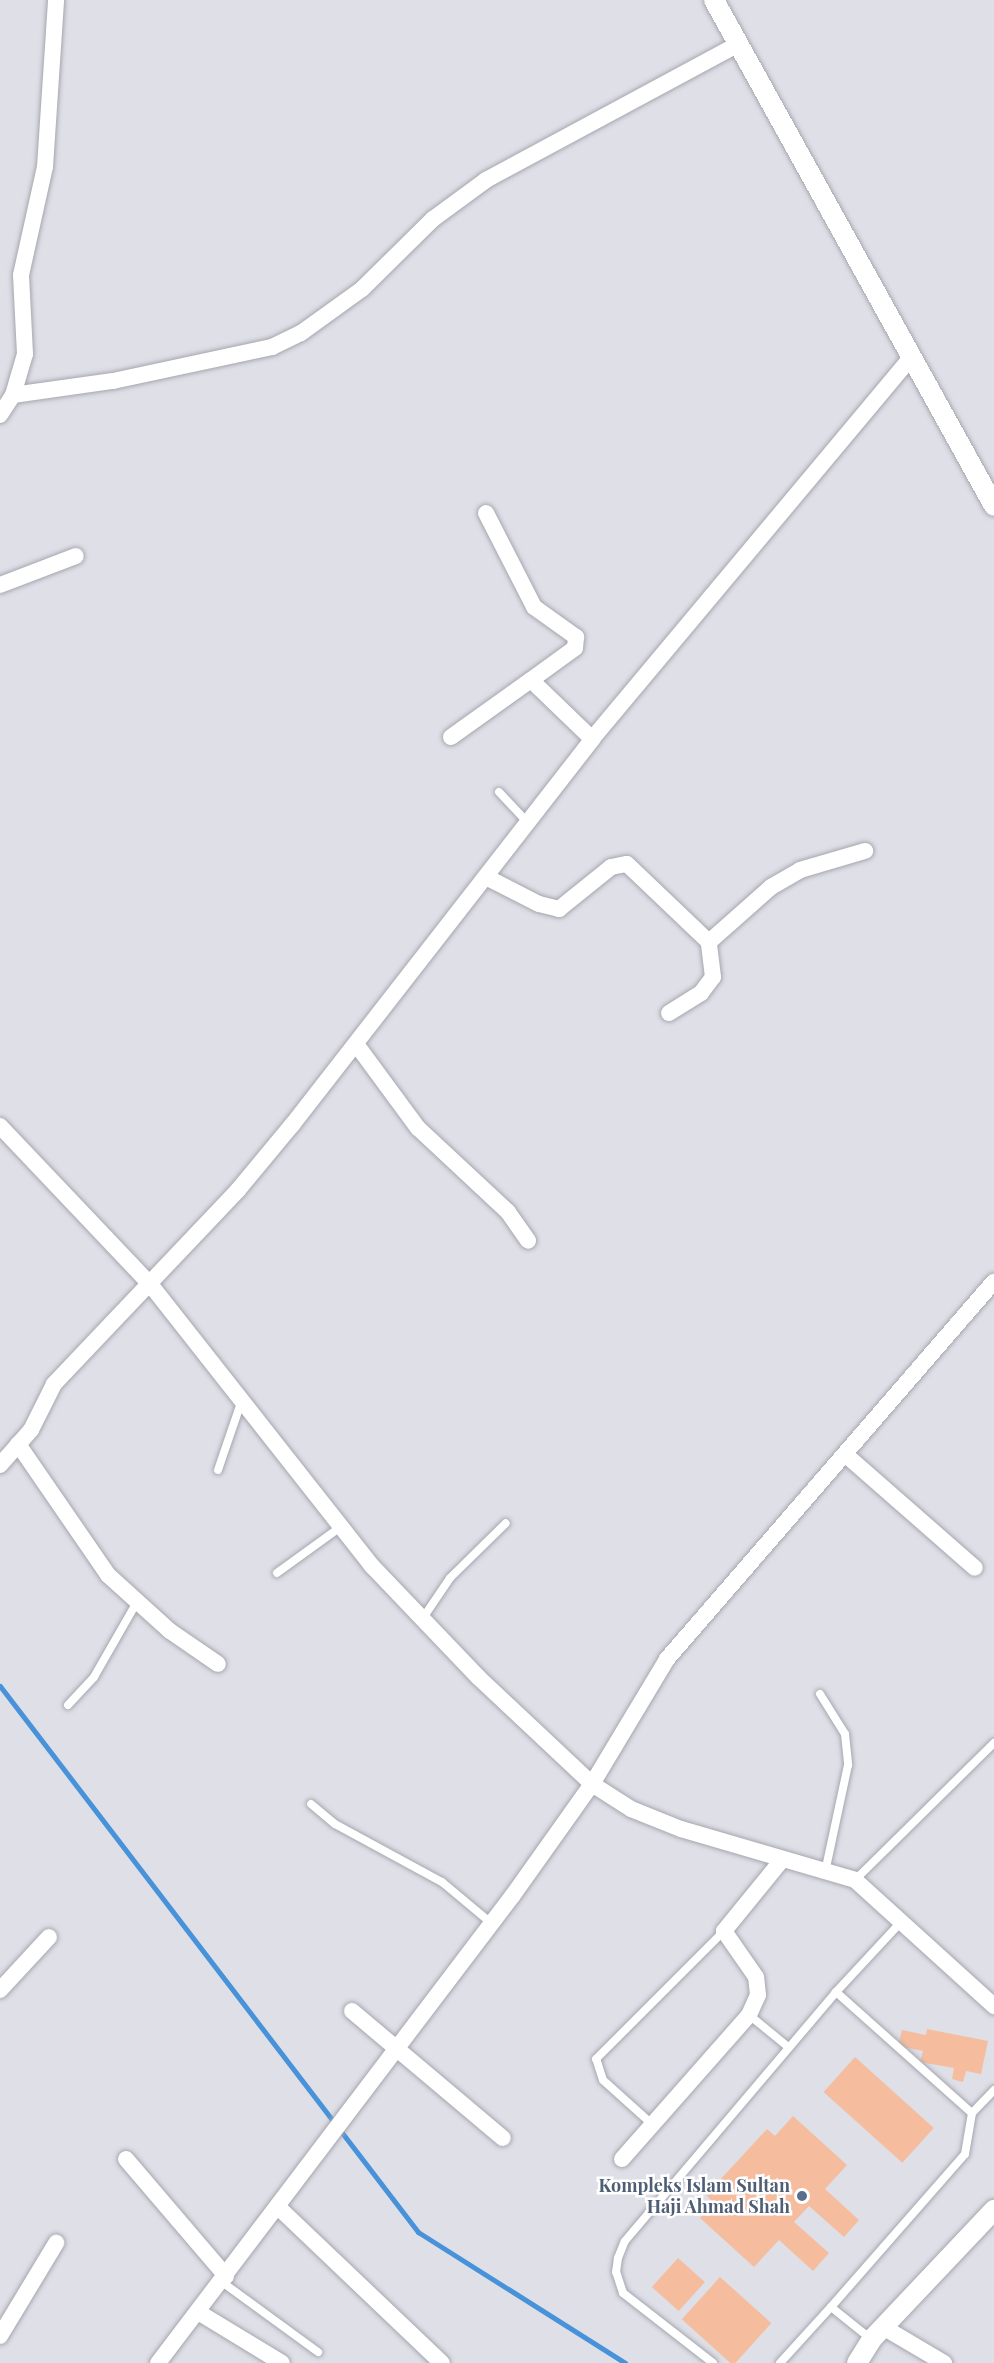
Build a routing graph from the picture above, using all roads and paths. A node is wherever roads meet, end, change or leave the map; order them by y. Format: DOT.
graph roads {
  1 [pos="56,0"];
  2 [pos="714,0"];
  3 [pos="738,44"];
  4 [pos="910,358"];
  5 [pos="13,395"];
  6 [pos="0,415"];
  7 [pos="994,506"];
  8 [pos="486,513"];
  9 [pos="76,556"];
  10 [pos="0,585"];
  11 [pos="531,680"];
  12 [pos="452,737"];
  13 [pos="592,740"];
  14 [pos="499,792"];
  15 [pos="529,824"];
  16 [pos="865,851"];
  17 [pos="486,877"];
  18 [pos="709,942"];
  19 [pos="669,1013"];
  20 [pos="356,1044"];
  21 [pos="0,1126"];
  22 [pos="528,1241"];
  23 [pos="994,1282"];
  24 [pos="150,1284"];
  25 [pos="242,1403"];
  26 [pos="18,1444"];
  27 [pos="846,1455"];
  28 [pos="0,1465"];
  29 [pos="218,1470"];
  30 [pos="506,1523"];
  31 [pos="339,1528"];
  32 [pos="975,1568"];
  33 [pos="277,1573"];
  34 [pos="136,1602"];
  35 [pos="423,1618"];
  36 [pos="218,1664"];
  37 [pos="820,1694"];
  38 [pos="69,1705"];
  39 [pos="994,1743"];
  40 [pos="592,1784"];
  41 [pos="311,1804"];
  42 [pos="781,1861"];
  43 [pos="826,1868"];
  44 [pos="855,1880"];
  45 [pos="902,1920"];
  46 [pos="490,1923"];
  47 [pos="724,1931"];
  48 [pos="49,1937"];
  49 [pos="0,1990"];
  50 [pos="836,1992"];
  51 [pos="994,2006"];
  52 [pos="352,2011"];
  53 [pos="749,2015"];
  54 [pos="787,2046"];
  55 [pos="398,2049"];
  56 [pos="994,2090"];
  57 [pos="972,2113"];
  58 [pos="653,2125"];
  59 [pos="503,2138"];
  60 [pos="126,2159"];
  61 [pos="622,2159"];
  62 [pos="279,2207"];
  63 [pos="994,2210"];
  64 [pos="56,2243"];
  65 [pos="224,2279"];
  66 [pos="831,2307"];
  67 [pos="198,2312"];
  68 [pos="877,2333"];
  69 [pos="0,2336"];
  70 [pos="318,2352"];
  71 [pos="158,2363"];
  72 [pos="282,2363"];
  73 [pos="442,2363"];
  74 [pos="713,2363"];
  75 [pos="780,2363"];
  76 [pos="857,2363"];
  77 [pos="944,2363"];
  1 -- 5 [label="street"];
  2 -- 3 [label="street"];
  3 -- 4 [label="street"];
  3 -- 5 [label="street"];
  4 -- 7 [label="street"];
  4 -- 13 [label="street"];
  5 -- 6 [label="street"];
  8 -- 11 [label="street"];
  9 -- 10 [label="street"];
  11 -- 12 [label="street"];
  11 -- 13 [label="street"];
  13 -- 15 [label="street"];
  14 -- 15 [label="lane"];
  15 -- 17 [label="street"];
  16 -- 18 [label="street"];
  17 -- 18 [label="street"];
  17 -- 20 [label="street"];
  18 -- 19 [label="street"];
  20 -- 22 [label="street"];
  20 -- 24 [label="street"];
  21 -- 24 [label="street"];
  23 -- 27 [label="street"];
  24 -- 25 [label="street"];
  24 -- 26 [label="street"];
  25 -- 29 [label="lane"];
  25 -- 31 [label="street"];
  26 -- 28 [label="street"];
  26 -- 34 [label="street"];
  27 -- 32 [label="street"];
  27 -- 40 [label="street"];
  30 -- 35 [label="lane"];
  31 -- 33 [label="lane"];
  31 -- 35 [label="street"];
  34 -- 36 [label="street"];
  34 -- 38 [label="lane"];
  35 -- 40 [label="street"];
  37 -- 43 [label="lane"];
  39 -- 44 [label="lane"];
  40 -- 42 [label="street"];
  40 -- 46 [label="street"];
  41 -- 46 [label="lane"];
  42 -- 43 [label="street"];
  42 -- 47 [label="street"];
  43 -- 44 [label="street"];
  44 -- 45 [label="street"];
  45 -- 50 [label="lane"];
  45 -- 51 [label="street"];
  46 -- 55 [label="street"];
  47 -- 53 [label="street"];
  47 -- 58 [label="lane"];
  48 -- 49 [label="street"];
  50 -- 54 [label="lane"];
  50 -- 57 [label="lane"];
  52 -- 55 [label="street"];
  53 -- 54 [label="lane"];
  53 -- 58 [label="street"];
  54 -- 74 [label="lane"];
  55 -- 59 [label="street"];
  55 -- 62 [label="street"];
  56 -- 57 [label="lane"];
  57 -- 66 [label="lane"];
  58 -- 61 [label="street"];
  60 -- 65 [label="street"];
  62 -- 65 [label="street"];
  62 -- 73 [label="street"];
  63 -- 68 [label="street"];
  64 -- 69 [label="street"];
  65 -- 67 [label="street"];
  65 -- 70 [label="lane"];
  66 -- 68 [label="lane"];
  66 -- 75 [label="lane"];
  67 -- 71 [label="street"];
  67 -- 72 [label="street"];
  68 -- 76 [label="street"];
  68 -- 77 [label="street"];
}
